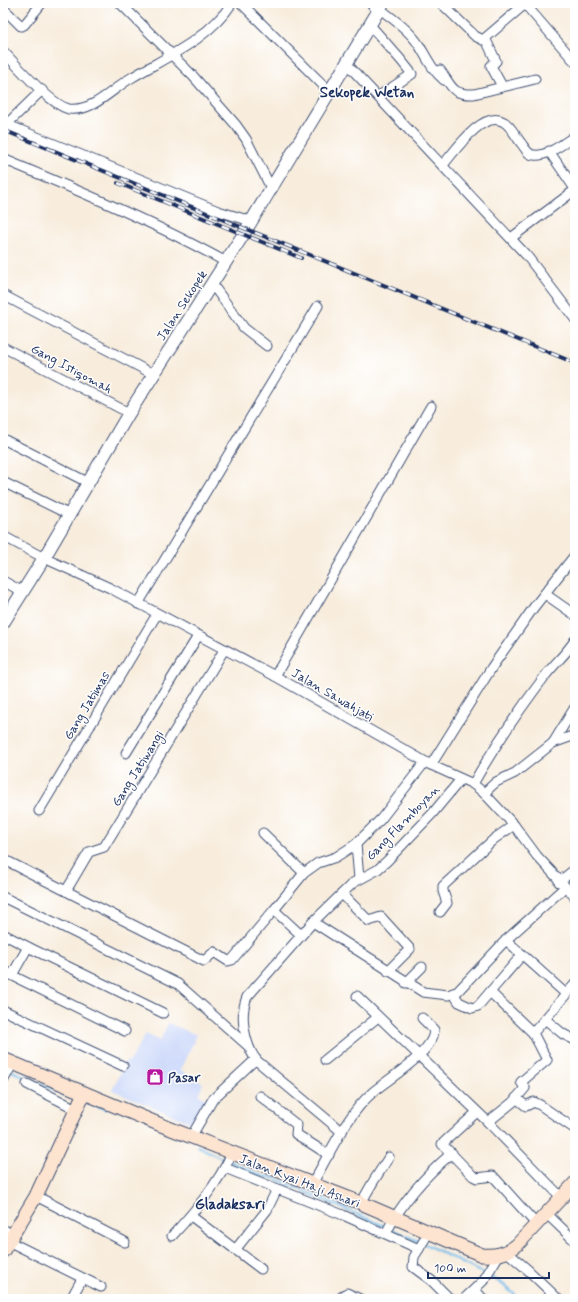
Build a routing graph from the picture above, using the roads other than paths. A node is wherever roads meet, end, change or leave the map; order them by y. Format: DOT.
graph roads {
  1 [pos="42,3"];
  2 [pos="120,3"];
  3 [pos="232,3"];
  4 [pos="241,3"];
  5 [pos="440,3"];
  6 [pos="527,4"];
  7 [pos="379,7"];
  8 [pos="4,12"];
  9 [pos="370,25"];
  10 [pos="486,40"];
  11 [pos="4,54"];
  12 [pos="173,55"];
  13 [pos="575,62"];
  14 [pos="347,64"];
  15 [pos="440,70"];
  16 [pos="535,79"];
  17 [pos="447,81"];
  18 [pos="502,86"];
  19 [pos="42,90"];
  20 [pos="330,92"];
  21 [pos="379,96"];
  22 [pos="5,124"];
  23 [pos="575,136"];
  24 [pos="549,151"];
  25 [pos="3,159"];
  26 [pos="443,165"];
  27 [pos="271,188"];
  28 [pos="575,190"];
  29 [pos="251,221"];
  30 [pos="511,238"];
  31 [pos="221,259"];
  32 [pos="212,284"];
  33 [pos="3,295"];
  34 [pos="318,306"];
  35 [pos="575,319"];
  36 [pos="267,346"];
  37 [pos="3,347"];
  38 [pos="153,374"];
  39 [pos="431,406"];
  40 [pos="129,413"];
  41 [pos="3,439"];
  42 [pos="82,480"];
  43 [pos="3,482"];
  44 [pos="70,514"];
  45 [pos="3,536"];
  46 [pos="575,555"];
  47 [pos="44,558"];
  48 [pos="3,581"];
  49 [pos="23,592"];
  50 [pos="545,594"];
  51 [pos="138,604"];
  52 [pos="157,614"];
  53 [pos="575,615"];
  54 [pos="3,623"];
  55 [pos="198,636"];
  56 [pos="575,640"];
  57 [pos="224,650"];
  58 [pos="275,676"];
  59 [pos="575,707"];
  60 [pos="575,735"];
  61 [pos="553,743"];
  62 [pos="126,753"];
  63 [pos="428,763"];
  64 [pos="461,779"];
  65 [pos="473,784"];
  66 [pos="484,793"];
  67 [pos="39,812"];
  68 [pos="514,825"];
  69 [pos="263,833"];
  70 [pos="356,844"];
  71 [pos="3,859"];
  72 [pos="575,869"];
  73 [pos="304,873"];
  74 [pos="359,879"];
  75 [pos="562,884"];
  76 [pos="66,891"];
  77 [pos="342,894"];
  78 [pos="3,897"];
  79 [pos="575,897"];
  80 [pos="274,910"];
  81 [pos="440,912"];
  82 [pos="313,922"];
  83 [pos="3,934"];
  84 [pos="301,935"];
  85 [pos="506,940"];
  86 [pos="28,947"];
  87 [pos="522,955"];
  88 [pos="422,967"];
  89 [pos="3,971"];
  90 [pos="388,971"];
  91 [pos="12,975"];
  92 [pos="406,983"];
  93 [pos="575,984"];
  94 [pos="490,992"];
  95 [pos="453,993"];
  96 [pos="566,994"];
  97 [pos="357,996"];
  98 [pos="3,1010"];
  99 [pos="163,1013"];
  100 [pos="378,1017"];
  101 [pos="422,1018"];
  102 [pos="545,1018"];
  103 [pos="125,1031"];
  104 [pos="533,1033"];
  105 [pos="575,1040"];
  106 [pos="248,1046"];
  107 [pos="419,1054"];
  108 [pos="256,1059"];
  109 [pos="325,1060"];
  110 [pos="123,1066"];
  111 [pos="7,1069"];
  112 [pos="26,1084"];
  113 [pos="49,1087"];
  114 [pos="260,1096"];
  115 [pos="516,1098"];
  116 [pos="80,1103"];
  117 [pos="477,1112"];
  118 [pos="488,1122"];
  119 [pos="575,1129"];
  120 [pos="342,1132"];
  121 [pos="191,1137"];
  122 [pos="452,1153"];
  123 [pos="231,1155"];
  124 [pos="329,1155"];
  125 [pos="390,1157"];
  126 [pos="225,1168"];
  127 [pos="264,1168"];
  128 [pos="259,1179"];
  129 [pos="575,1182"];
  130 [pos="312,1184"];
  131 [pos="277,1189"];
  132 [pos="334,1195"];
  133 [pos="36,1196"];
  134 [pos="561,1197"];
  135 [pos="360,1206"];
  136 [pos="327,1208"];
  137 [pos="547,1214"];
  138 [pos="343,1215"];
  139 [pos="191,1216"];
  140 [pos="393,1221"];
  141 [pos="364,1224"];
  142 [pos="536,1224"];
  143 [pos="386,1233"];
  144 [pos="428,1234"];
  145 [pos="172,1236"];
  146 [pos="7,1239"];
  147 [pos="575,1241"];
  148 [pos="125,1242"];
  149 [pos="420,1248"];
  150 [pos="235,1250"];
  151 [pos="503,1254"];
  152 [pos="261,1268"];
  153 [pos="82,1279"];
  154 [pos="101,1287"];
  155 [pos="475,1290"];
  156 [pos="76,1299"];
  157 [pos="339,1299"];
  158 [pos="360,1299"];
  159 [pos="450,1299"];
  160 [pos="464,1299"];
  161 [pos="483,1299"];
  162 [pos="558,1299"];
  1 -- 8 [label="street"];
  2 -- 12 [label="street"];
  3 -- 12 [label="street"];
  4 -- 20 [label="street"];
  5 -- 10 [label="street"];
  6 -- 10 [label="street"];
  6 -- 13 [label="street"];
  7 -- 9 [label="street, Jalan Sekopek"];
  7 -- 17 [label="street"];
  9 -- 14 [label="street, Jalan Sekopek"];
  9 -- 21 [label="street"];
  10 -- 18 [label="street"];
  11 -- 19 [label="street"];
  12 -- 19 [label="street"];
  12 -- 27 [label="street"];
  14 -- 20 [label="street, Jalan Sekopek"];
  14 -- 21 [label="street"];
  15 -- 17 [label="street"];
  16 -- 18 [label="street"];
  17 -- 18 [label="street"];
  19 -- 22 [label="street"];
  20 -- 27 [label="street, Jalan Sekopek"];
  21 -- 26 [label="street"];
  22 -- 29 [label="street"];
  23 -- 24 [label="street"];
  24 -- 26 [label="street"];
  24 -- 28 [label="street"];
  25 -- 31 [label="street"];
  26 -- 30 [label="street"];
  27 -- 29 [label="street, Jalan Sekopek"];
  28 -- 30 [label="street"];
  29 -- 31 [label="street, Jalan Sekopek"];
  30 -- 35 [label="street"];
  31 -- 32 [label="street, Jalan Sekopek"];
  32 -- 36 [label="street"];
  32 -- 38 [label="street, Jalan Sekopek"];
  33 -- 38 [label="street"];
  34 -- 51 [label="street"];
  37 -- 40 [label="street, Gang Istiqomah"];
  38 -- 40 [label="street, Jalan Sekopek"];
  39 -- 58 [label="street"];
  40 -- 42 [label="street, Jalan Sekopek"];
  41 -- 42 [label="street"];
  42 -- 44 [label="street, Jalan Sekopek"];
  43 -- 44 [label="street"];
  44 -- 47 [label="street, Jalan Sekopek"];
  45 -- 47 [label="street, Jalan Sawahjati"];
  46 -- 50 [label="street"];
  47 -- 49 [label="street, Jalan Sekopek"];
  47 -- 51 [label="street, Jalan Sawahjati"];
  48 -- 49 [label="street"];
  49 -- 54 [label="street, Jalan Sekopek"];
  50 -- 53 [label="street"];
  50 -- 63 [label="street"];
  51 -- 52 [label="street, Jalan Sawahjati"];
  52 -- 55 [label="street, Jalan Sawahjati"];
  52 -- 67 [label="street, Gang Jatimas"];
  55 -- 57 [label="street, Jalan Sawahjati"];
  55 -- 62 [label="street"];
  56 -- 65 [label="street"];
  57 -- 58 [label="street, Jalan Sawahjati"];
  57 -- 76 [label="street, Gang Jatiwangi"];
  58 -- 63 [label="street, Jalan Sawahjati"];
  59 -- 61 [label="street"];
  60 -- 61 [label="street"];
  61 -- 66 [label="street"];
  63 -- 64 [label="street, Jalan Sawahjati"];
  63 -- 70 [label="street"];
  64 -- 65 [label="street, Jalan Sawahjati"];
  64 -- 74 [label="street, Gang Flamboyan"];
  65 -- 66 [label="street, Jalan Sawahjati"];
  66 -- 68 [label="street, Jalan Sawahjati"];
  68 -- 75 [label="street, Jalan Sawahjati"];
  68 -- 81 [label="street"];
  69 -- 73 [label="street"];
  70 -- 73 [label="street"];
  70 -- 74 [label="street"];
  71 -- 76 [label="street"];
  72 -- 75 [label="street"];
  73 -- 80 [label="street"];
  74 -- 77 [label="street, Gang Flamboyan"];
  75 -- 79 [label="street, Jalan Sawahjati"];
  75 -- 85 [label="street"];
  76 -- 80 [label="street"];
  77 -- 82 [label="street, Gang Flamboyan"];
  77 -- 90 [label="street"];
  78 -- 106 [label="street"];
  80 -- 84 [label="street"];
  82 -- 84 [label="street, Gang Flamboyan"];
  82 -- 90 [label="street"];
  83 -- 86 [label="street"];
  84 -- 106 [label="street, Gang Flamboyan"];
  85 -- 87 [label="street"];
  85 -- 95 [label="street"];
  86 -- 91 [label="street"];
  86 -- 99 [label="street"];
  87 -- 94 [label="street"];
  87 -- 96 [label="street"];
  88 -- 92 [label="street"];
  89 -- 91 [label="street"];
  90 -- 92 [label="street"];
  91 -- 103 [label="street"];
  92 -- 95 [label="street"];
  93 -- 96 [label="street"];
  94 -- 95 [label="street"];
  94 -- 104 [label="street"];
  96 -- 102 [label="street"];
  97 -- 100 [label="street"];
  98 -- 110 [label="street"];
  100 -- 107 [label="street"];
  100 -- 109 [label="street"];
  101 -- 107 [label="street"];
  102 -- 104 [label="street"];
  102 -- 105 [label="street"];
  104 -- 115 [label="street"];
  106 -- 108 [label="street"];
  107 -- 117 [label="street"];
  107 -- 120 [label="street"];
  108 -- 120 [label="street"];
  108 -- 121 [label="street"];
  111 -- 113 [label="main road, Jalan Kyai Haji Ashari"];
  112 -- 113 [label="street"];
  113 -- 116 [label="main road, Jalan Kyai Haji Ashari"];
  113 -- 116 [label="street"];
  114 -- 124 [label="street"];
  115 -- 118 [label="street"];
  115 -- 119 [label="street"];
  116 -- 121 [label="main road, Jalan Kyai Haji Ashari"];
  116 -- 133 [label="main road"];
  117 -- 118 [label="street"];
  117 -- 122 [label="street"];
  118 -- 134 [label="street"];
  120 -- 124 [label="street"];
  121 -- 123 [label="main road, Jalan Kyai Haji Ashari"];
  122 -- 140 [label="street"];
  122 -- 142 [label="street"];
  123 -- 126 [label="street"];
  123 -- 127 [label="main road, Jalan Kyai Haji Ashari"];
  124 -- 130 [label="street"];
  125 -- 135 [label="street"];
  126 -- 131 [label="street"];
  126 -- 139 [label="street"];
  127 -- 128 [label="street"];
  127 -- 130 [label="main road, Jalan Kyai Haji Ashari"];
  129 -- 134 [label="main road"];
  130 -- 132 [label="main road, Jalan Kyai Haji Ashari"];
  131 -- 136 [label="street"];
  131 -- 150 [label="street"];
  132 -- 135 [label="main road, Jalan Kyai Haji Ashari"];
  132 -- 136 [label="street"];
  133 -- 146 [label="main road"];
  133 -- 148 [label="street"];
  134 -- 137 [label="main road"];
  135 -- 138 [label="street"];
  135 -- 140 [label="main road, Jalan Kyai Haji Ashari"];
  135 -- 141 [label="street"];
  136 -- 138 [label="street"];
  137 -- 142 [label="main road"];
  137 -- 147 [label="street"];
  138 -- 141 [label="street"];
  139 -- 145 [label="street"];
  139 -- 150 [label="street"];
  140 -- 143 [label="street"];
  140 -- 144 [label="main road, Jalan Kyai Haji Ashari"];
  141 -- 143 [label="street"];
  142 -- 151 [label="main road"];
  143 -- 149 [label="street"];
  144 -- 149 [label="street"];
  144 -- 151 [label="main road, Jalan Kyai Haji Ashari"];
  146 -- 153 [label="street"];
  149 -- 159 [label="street"];
  150 -- 152 [label="street"];
  151 -- 155 [label="street"];
  151 -- 162 [label="street"];
  153 -- 154 [label="street"];
  153 -- 156 [label="street"];
  155 -- 160 [label="street"];
  155 -- 161 [label="street"];
  157 -- 158 [label="street"];
}
